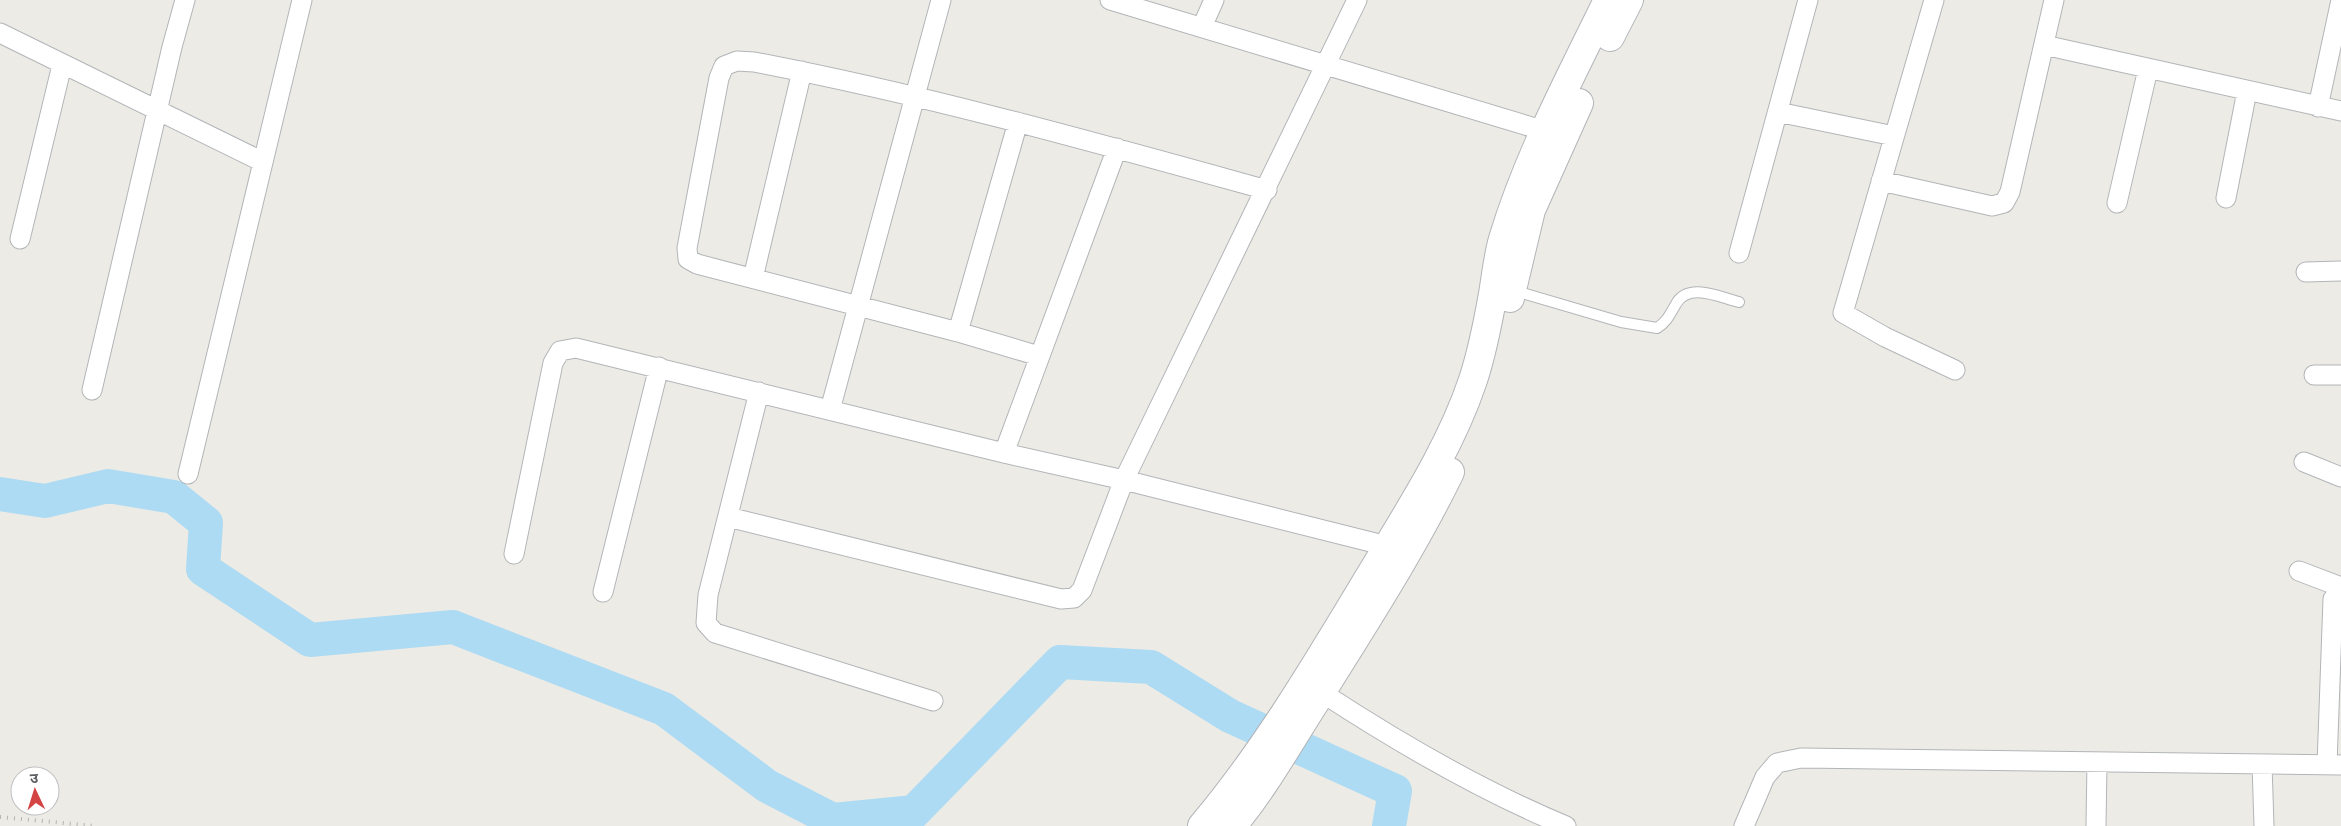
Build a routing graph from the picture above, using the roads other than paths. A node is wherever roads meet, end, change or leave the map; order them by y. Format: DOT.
graph roads {
  1 [pos="185,0"];
  2 [pos="302,0"];
  3 [pos="941,0"];
  4 [pos="1110,0"];
  5 [pos="1214,0"];
  6 [pos="1357,0"];
  7 [pos="1608,0"];
  8 [pos="1629,0"];
  9 [pos="1808,0"];
  10 [pos="1934,0"];
  11 [pos="2054,0"];
  12 [pos="2334,0"];
  13 [pos="2341,1"];
  14 [pos="1202,27"];
  15 [pos="0,33"];
  16 [pos="2044,45"];
  17 [pos="62,65"];
  18 [pos="1326,65"];
  19 [pos="2148,69"];
  20 [pos="802,71"];
  21 [pos="2247,91"];
  22 [pos="915,96"];
  23 [pos="2318,107"];
  24 [pos="2341,111"];
  25 [pos="158,112"];
  26 [pos="1778,112"];
  27 [pos="1018,122"];
  28 [pos="1545,131"];
  29 [pos="1894,136"];
  30 [pos="1117,148"];
  31 [pos="263,162"];
  32 [pos="1881,181"];
  33 [pos="1266,190"];
  34 [pos="2226,198"];
  35 [pos="2117,203"];
  36 [pos="20,239"];
  37 [pos="1739,253"];
  38 [pos="2341,270"];
  39 [pos="2306,272"];
  40 [pos="753,278"];
  41 [pos="1511,290"];
  42 [pos="1739,302"];
  43 [pos="857,304"];
  44 [pos="958,332"];
  45 [pos="1039,356"];
  46 [pos="659,367"];
  47 [pos="1955,370"];
  48 [pos="2341,374"];
  49 [pos="2314,375"];
  50 [pos="92,390"];
  51 [pos="759,392"];
  52 [pos="830,410"];
  53 [pos="1004,454"];
  54 [pos="2304,462"];
  55 [pos="188,474"];
  56 [pos="2341,476"];
  57 [pos="1124,480"];
  58 [pos="728,516"];
  59 [pos="1387,546"];
  60 [pos="514,554"];
  61 [pos="2299,570"];
  62 [pos="604,592"];
  63 [pos="2337,593"];
  64 [pos="1308,700"];
  65 [pos="933,701"];
  66 [pos="2097,762"];
  67 [pos="2262,764"];
  68 [pos="2334,765"];
  69 [pos="1255,775"];
  70 [pos="1202,826"];
  71 [pos="1232,826"];
  72 [pos="1566,826"];
  73 [pos="1744,826"];
  74 [pos="2096,826"];
  75 [pos="2264,826"];
  1 -- 25 [label="street"];
  2 -- 31 [label="street"];
  3 -- 22 [label="street"];
  4 -- 14 [label="street"];
  5 -- 14 [label="street"];
  6 -- 18 [label="street"];
  7 -- 28 [label="street"];
  8 -- 41 [label="street"];
  9 -- 26 [label="street"];
  10 -- 29 [label="street"];
  11 -- 16 [label="street"];
  12 -- 13 [label="street"];
  13 -- 23 [label="street"];
  14 -- 18 [label="street"];
  15 -- 17 [label="street"];
  16 -- 19 [label="street"];
  16 -- 32 [label="street"];
  17 -- 25 [label="street"];
  17 -- 36 [label="street"];
  18 -- 28 [label="street"];
  18 -- 33 [label="street"];
  19 -- 21 [label="street"];
  19 -- 35 [label="street"];
  20 -- 22 [label="street"];
  20 -- 40 [label="street"];
  20 -- 40 [label="street"];
  21 -- 23 [label="street"];
  21 -- 34 [label="street"];
  22 -- 27 [label="street"];
  22 -- 43 [label="street"];
  23 -- 24 [label="street"];
  25 -- 31 [label="street"];
  25 -- 50 [label="street"];
  26 -- 29 [label="street"];
  26 -- 37 [label="street"];
  27 -- 30 [label="street"];
  27 -- 44 [label="street"];
  28 -- 59 [label="street"];
  29 -- 32 [label="street"];
  30 -- 33 [label="street"];
  30 -- 45 [label="street"];
  31 -- 55 [label="street"];
  32 -- 47 [label="street"];
  33 -- 57 [label="street"];
  38 -- 39 [label="street"];
  40 -- 43 [label="street"];
  41 -- 42 [label="lane"];
  41 -- 64 [label="street"];
  43 -- 44 [label="street"];
  43 -- 52 [label="street"];
  44 -- 45 [label="street"];
  45 -- 53 [label="street"];
  46 -- 51 [label="street"];
  46 -- 60 [label="street"];
  46 -- 62 [label="street"];
  48 -- 49 [label="street"];
  51 -- 52 [label="street"];
  51 -- 58 [label="street"];
  52 -- 53 [label="street"];
  53 -- 57 [label="street"];
  54 -- 56 [label="street"];
  57 -- 58 [label="street"];
  57 -- 59 [label="street"];
  58 -- 65 [label="street"];
  59 -- 64 [label="street"];
  61 -- 63 [label="street"];
  63 -- 68 [label="street"];
  64 -- 69 [label="street"];
  64 -- 72 [label="street"];
  66 -- 67 [label="street"];
  66 -- 73 [label="street"];
  66 -- 74 [label="street"];
  67 -- 68 [label="street"];
  67 -- 75 [label="street"];
  69 -- 70 [label="street"];
  69 -- 71 [label="street"];
}
